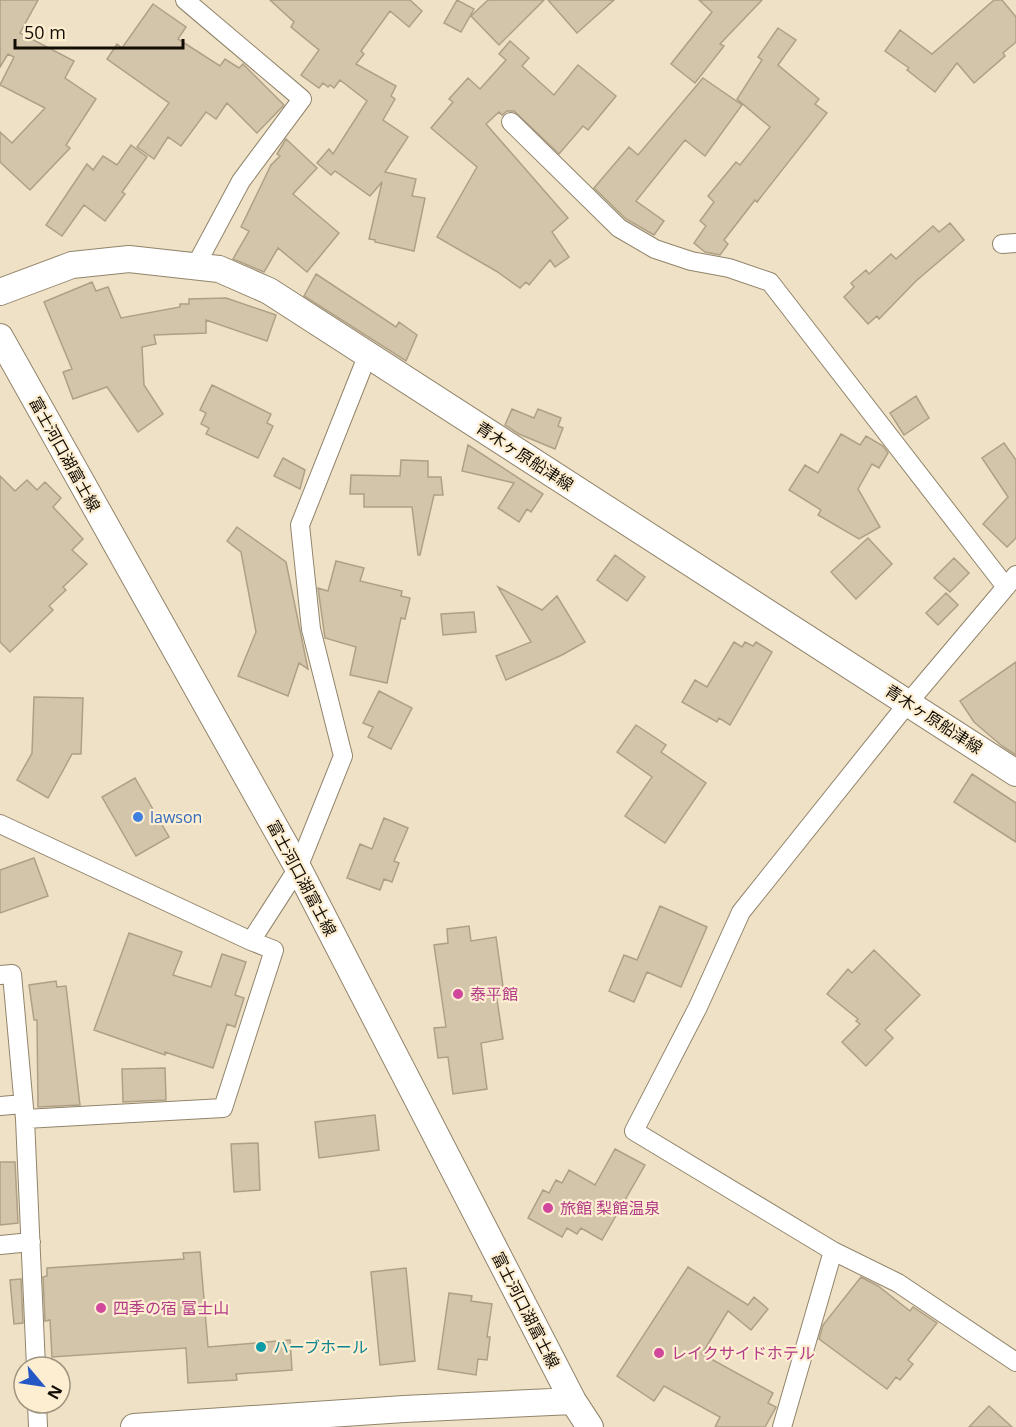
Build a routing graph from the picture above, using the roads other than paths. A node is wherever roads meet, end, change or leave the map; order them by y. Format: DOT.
graph roads {
  1 [pos="185,0"];
  2 [pos="511,122"];
  3 [pos="196,265"];
  4 [pos="0,292"];
  5 [pos="0,337"];
  6 [pos="368,354"];
  7 [pos="1011,581"];
  8 [pos="908,703"];
  9 [pos="1016,773"];
  10 [pos="0,824"];
  11 [pos="298,868"];
  12 [pos="251,941"];
  13 [pos="0,975"];
  14 [pos="0,1106"];
  15 [pos="24,1112"];
  16 [pos="31,1242"];
  17 [pos="0,1245"];
  18 [pos="832,1251"];
  19 [pos="36,1355"];
  20 [pos="1016,1362"];
  21 [pos="405,1418"];
  22 [pos="588,1419"];
  23 [pos="134,1427"];
  24 [pos="782,1427"];
  1 -- 3 [label="street"];
  2 -- 7 [label="street"];
  3 -- 4 [label="main road, 青木ヶ原船津線"];
  3 -- 6 [label="main road, 青木ヶ原船津線"];
  5 -- 11 [label="main road, 富士河口湖富士線"];
  6 -- 8 [label="main road, 青木ヶ原船津線"];
  6 -- 11 [label="street"];
  7 -- 8 [label="street"];
  8 -- 9 [label="main road, 青木ヶ原船津線"];
  8 -- 18 [label="street"];
  10 -- 12 [label="street"];
  11 -- 12 [label="street"];
  11 -- 22 [label="main road, 富士河口湖富士線"];
  12 -- 15 [label="street"];
  13 -- 15 [label="street"];
  14 -- 15 [label="street"];
  15 -- 16 [label="street"];
  16 -- 17 [label="street"];
  16 -- 19 [label="street"];
  18 -- 20 [label="street"];
  18 -- 24 [label="street"];
  21 -- 22 [label="main road"];
  21 -- 23 [label="main road"];
}
